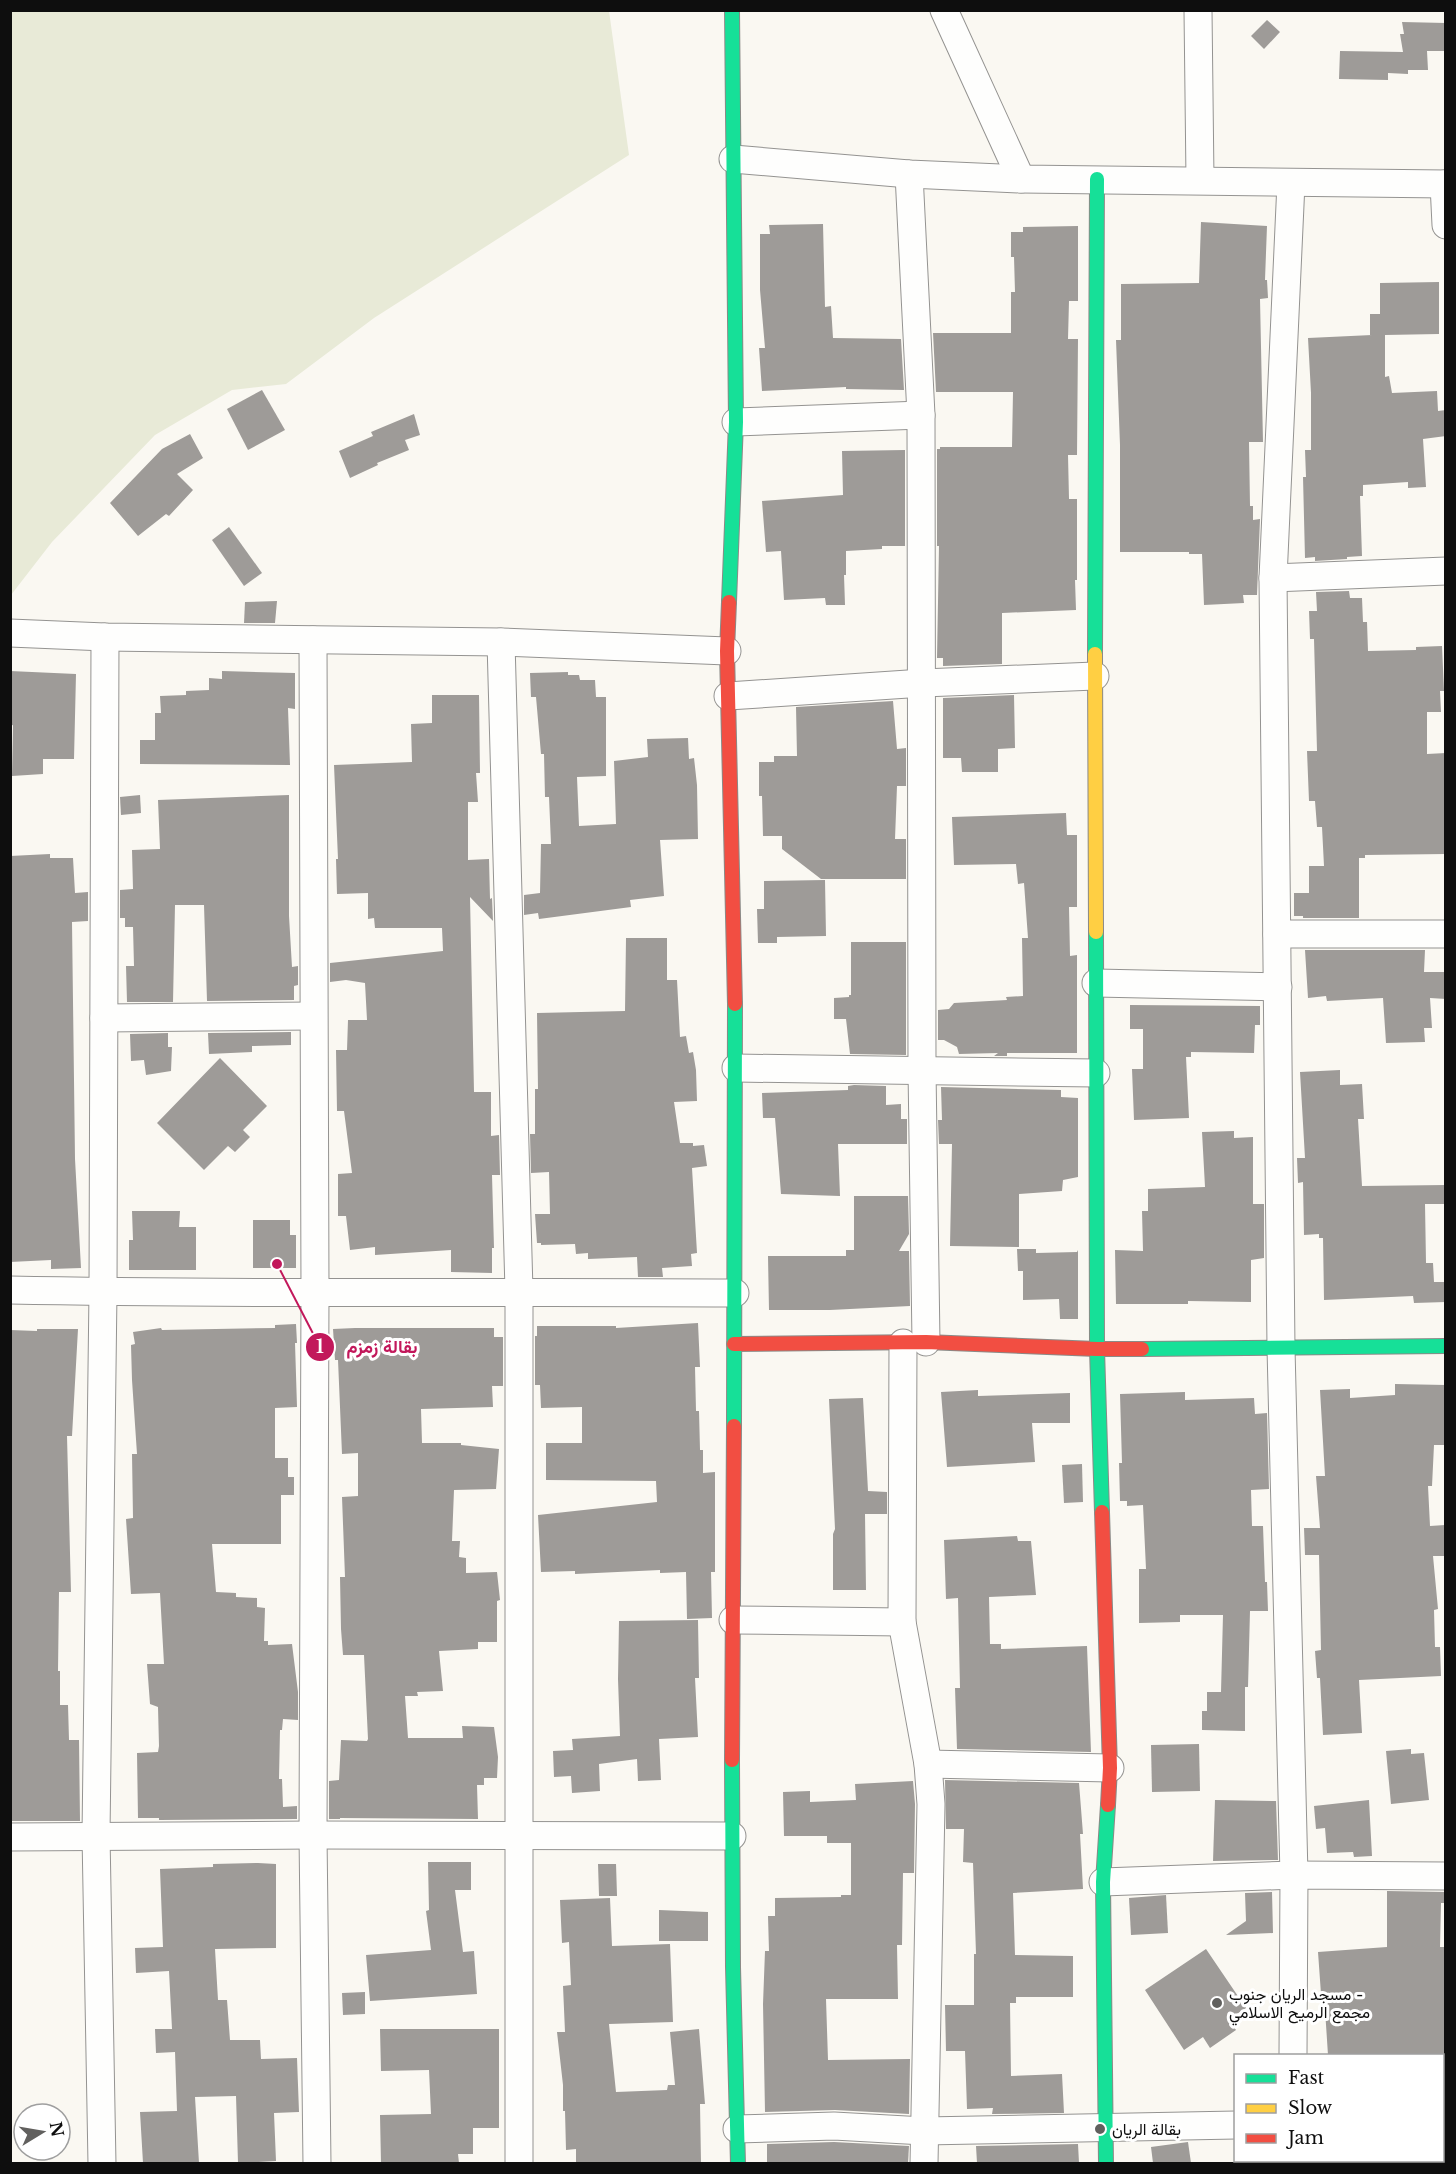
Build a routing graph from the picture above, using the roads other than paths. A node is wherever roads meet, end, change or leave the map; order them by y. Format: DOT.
graph roads {
  1 [pos="732,10"];
  2 [pos="944,10"];
  3 [pos="1198,10"];
  4 [pos="733,159"];
  5 [pos="909,174"];
  6 [pos="1021,179"];
  7 [pos="1097,179"];
  8 [pos="1200,180"];
  9 [pos="1291,183"];
  10 [pos="1445,184"];
  11 [pos="1446,225"];
  12 [pos="921,415"];
  13 [pos="736,422"];
  14 [pos="1446,571"];
  15 [pos="1273,578"];
  16 [pos="10,633"];
  17 [pos="105,637"];
  18 [pos="313,640"];
  19 [pos="501,642"];
  20 [pos="727,651"];
  21 [pos="1095,676"];
  22 [pos="922,683"];
  23 [pos="728,696"];
  24 [pos="1277,934"];
  25 [pos="1446,934"];
  26 [pos="1096,982"];
  27 [pos="1278,987"];
  28 [pos="313,1016"];
  29 [pos="104,1018"];
  30 [pos="736,1068"];
  31 [pos="922,1070"];
  32 [pos="1096,1073"];
  33 [pos="10,1290"];
  34 [pos="519,1291"];
  35 [pos="103,1292"];
  36 [pos="315,1293"];
  37 [pos="735,1293"];
  38 [pos="914,1343"];
  39 [pos="734,1344"];
  40 [pos="1446,1346"];
  41 [pos="1281,1348"];
  42 [pos="1097,1349"];
  43 [pos="733,1620"];
  44 [pos="902,1622"];
  45 [pos="928,1764"];
  46 [pos="1110,1768"];
  47 [pos="96,1835"];
  48 [pos="313,1835"];
  49 [pos="518,1836"];
  50 [pos="732,1836"];
  51 [pos="10,1837"];
  52 [pos="1294,1875"];
  53 [pos="1446,1876"];
  54 [pos="1103,1882"];
  55 [pos="1293,2054"];
  56 [pos="1234,2126"];
  57 [pos="737,2129"];
  58 [pos="1106,2129"];
  59 [pos="924,2131"];
  60 [pos="102,2163"];
  61 [pos="317,2163"];
  62 [pos="519,2163"];
  63 [pos="738,2163"];
  64 [pos="924,2163"];
  65 [pos="1107,2163"];
  1 -- 4 [label="street"];
  2 -- 6 [label="street"];
  3 -- 8 [label="street"];
  4 -- 5 [label="street"];
  4 -- 13 [label="street"];
  5 -- 6 [label="street"];
  5 -- 12 [label="street"];
  6 -- 7 [label="street"];
  7 -- 8 [label="street"];
  7 -- 21 [label="street"];
  8 -- 9 [label="street"];
  9 -- 10 [label="street"];
  9 -- 15 [label="street"];
  10 -- 11 [label="street"];
  12 -- 13 [label="street"];
  12 -- 22 [label="street"];
  13 -- 20 [label="street"];
  14 -- 15 [label="street"];
  15 -- 24 [label="street"];
  16 -- 17 [label="street"];
  17 -- 18 [label="street"];
  17 -- 29 [label="street"];
  18 -- 19 [label="street"];
  18 -- 28 [label="street"];
  19 -- 20 [label="street"];
  19 -- 34 [label="street"];
  20 -- 23 [label="street"];
  21 -- 22 [label="street"];
  21 -- 26 [label="street"];
  22 -- 23 [label="street"];
  22 -- 31 [label="street"];
  23 -- 30 [label="street"];
  24 -- 25 [label="street"];
  24 -- 27 [label="street"];
  26 -- 27 [label="street"];
  26 -- 32 [label="street"];
  27 -- 41 [label="street"];
  28 -- 29 [label="street"];
  28 -- 36 [label="street"];
  29 -- 35 [label="street"];
  30 -- 31 [label="street"];
  30 -- 37 [label="street"];
  31 -- 32 [label="street"];
  31 -- 38 [label="street"];
  32 -- 42 [label="street"];
  33 -- 35 [label="street"];
  34 -- 36 [label="street"];
  34 -- 37 [label="street"];
  34 -- 49 [label="street"];
  35 -- 36 [label="street"];
  35 -- 47 [label="street"];
  36 -- 48 [label="street"];
  37 -- 39 [label="street"];
  38 -- 39 [label="street"];
  38 -- 42 [label="street"];
  38 -- 44 [label="street"];
  39 -- 43 [label="street"];
  40 -- 41 [label="street"];
  41 -- 42 [label="street"];
  41 -- 52 [label="street"];
  42 -- 46 [label="street"];
  43 -- 44 [label="street"];
  43 -- 50 [label="street"];
  44 -- 45 [label="street"];
  45 -- 46 [label="street"];
  45 -- 59 [label="street"];
  46 -- 54 [label="street"];
  47 -- 48 [label="street"];
  47 -- 51 [label="street"];
  47 -- 60 [label="street"];
  48 -- 49 [label="street"];
  48 -- 61 [label="street"];
  49 -- 50 [label="street"];
  49 -- 62 [label="street"];
  50 -- 57 [label="street"];
  52 -- 53 [label="street"];
  52 -- 54 [label="street"];
  52 -- 55 [label="street"];
  54 -- 58 [label="street"];
  56 -- 58 [label="street"];
  57 -- 59 [label="street"];
  57 -- 63 [label="street"];
  58 -- 59 [label="street"];
  58 -- 65 [label="street"];
  59 -- 64 [label="street"];
}
